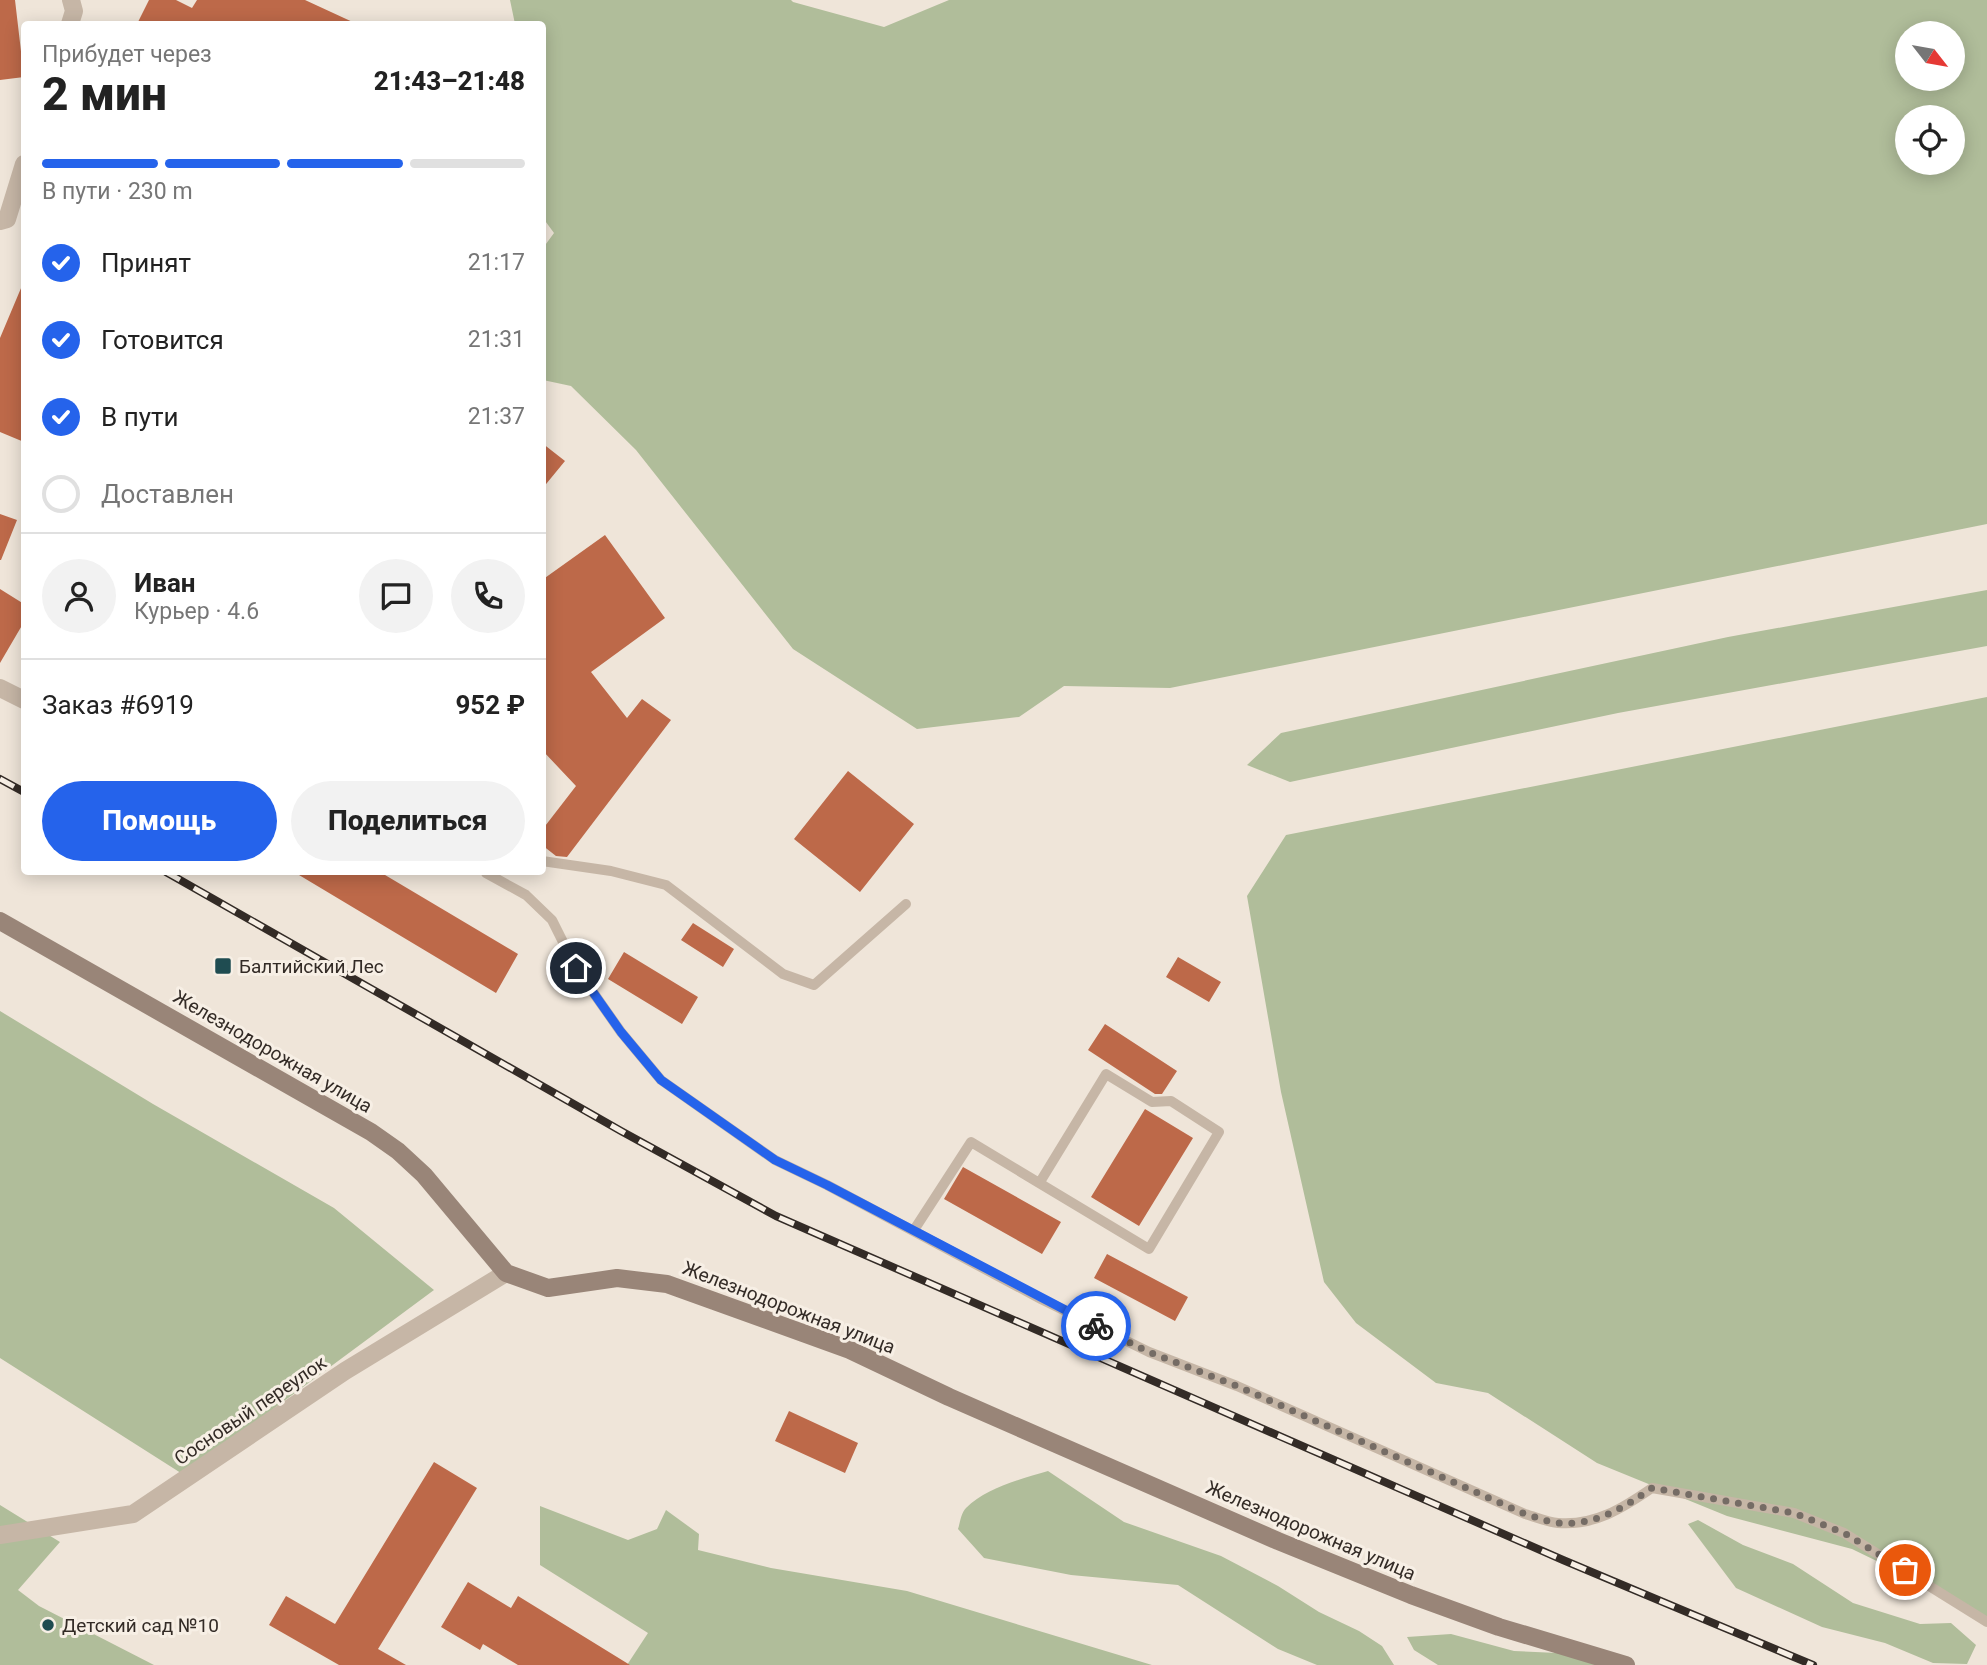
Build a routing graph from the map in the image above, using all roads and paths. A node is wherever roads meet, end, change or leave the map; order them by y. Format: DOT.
graph roads {
  1 [pos="71,0"];
  2 [pos="71,21"];
  3 [pos="21,174"];
  4 [pos="0,221"];
  5 [pos="0,688"];
  6 [pos="21,698"];
  7 [pos="546,862"];
  8 [pos="491,875"];
  9 [pos="906,904"];
  10 [pos="0,921"];
  11 [pos="1040,1182"];
  12 [pos="914,1230"];
  13 [pos="506,1273"];
  14 [pos="0,1535"];
  15 [pos="1987,1622"];
  16 [pos="1626,1665"];
  1 -- 2 [label="street"];
  3 -- 4 [label="street"];
  5 -- 6 [label="street"];
  7 -- 9 [label="lane"];
  8 -- 12 [label="lane"];
  10 -- 13 [label="street, Железнодорожная улица"];
  11 -- 11 [label="lane"];
  11 -- 12 [label="lane"];
  12 -- 15 [label="lane"];
  13 -- 14 [label="street, Сосновый переулок"];
  13 -- 16 [label="street, Железнодорожная улица"];
}
